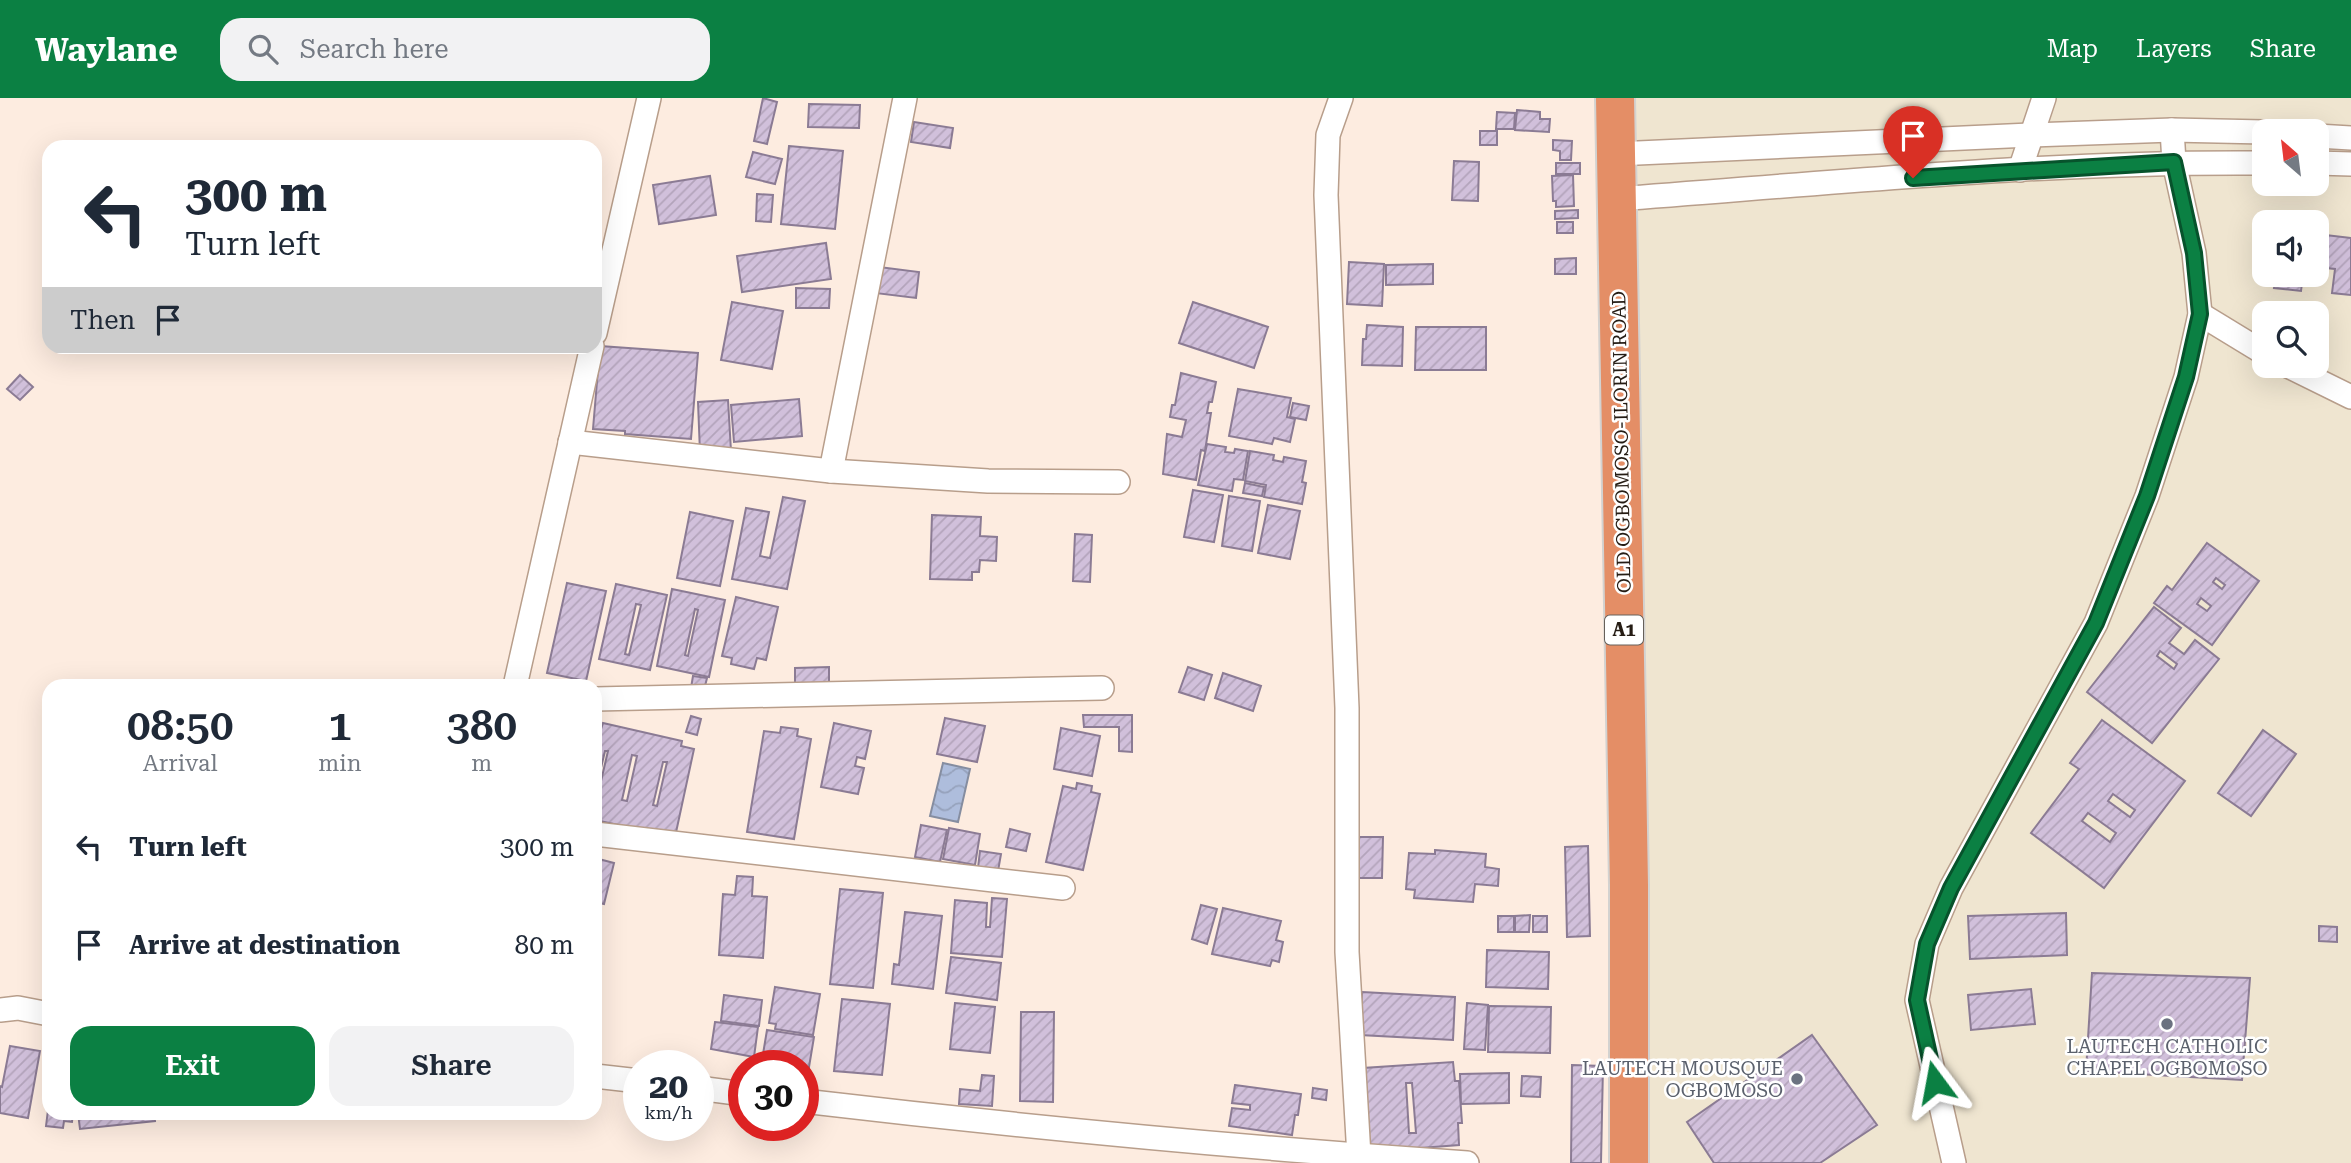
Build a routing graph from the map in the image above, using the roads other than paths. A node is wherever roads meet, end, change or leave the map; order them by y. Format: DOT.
graph roads {
  1 [pos="649,98"];
  2 [pos="905,98"];
  3 [pos="1340,98"];
  4 [pos="1615,98"];
  5 [pos="2044,98"];
  6 [pos="2172,130"];
  7 [pos="2252,132"];
  8 [pos="2030,135"];
  9 [pos="2329,137"];
  10 [pos="2351,138"];
  11 [pos="1616,154"];
  12 [pos="2174,162"];
  13 [pos="2252,163"];
  14 [pos="2329,163"];
  15 [pos="2351,164"];
  16 [pos="2020,170"];
  17 [pos="1617,199"];
  18 [pos="602,303"];
  19 [pos="2200,314"];
  20 [pos="2252,346"];
  21 [pos="590,354"];
  22 [pos="2312,378"];
  23 [pos="2351,397"];
  24 [pos="570,442"];
  25 [pos="831,471"];
  26 [pos="1118,482"];
  27 [pos="517,679"];
  28 [pos="1102,688"];
  29 [pos="602,699"];
  30 [pos="602,835"];
  31 [pos="1063,888"];
  32 [pos="0,1010"];
  33 [pos="42,1013"];
  34 [pos="602,1077"];
  35 [pos="623,1080"];
  36 [pos="819,1103"];
  37 [pos="1359,1156"];
  38 [pos="1466,1163"];
  39 [pos="1629,1163"];
  40 [pos="1954,1163"];
  1 -- 18 [label="street"];
  2 -- 25 [label="street"];
  3 -- 37 [label="street"];
  4 -- 11 [label="highway, OLD OGBOMOSO-ILORIN ROAD / A1"];
  5 -- 8 [label="street"];
  6 -- 7 [label="street"];
  6 -- 8 [label="street"];
  6 -- 12 [label="street"];
  8 -- 11 [label="street"];
  8 -- 16 [label="street"];
  9 -- 10 [label="street"];
  11 -- 17 [label="highway, OLD OGBOMOSO-ILORIN ROAD / A1"];
  12 -- 13 [label="street"];
  12 -- 16 [label="street"];
  12 -- 19 [label="street"];
  14 -- 15 [label="street"];
  16 -- 17 [label="street"];
  17 -- 39 [label="highway, OLD OGBOMOSO-ILORIN ROAD / A1"];
  19 -- 20 [label="street"];
  19 -- 40 [label="street"];
  21 -- 24 [label="street"];
  22 -- 23 [label="street"];
  24 -- 25 [label="street"];
  24 -- 27 [label="street"];
  25 -- 26 [label="street"];
  28 -- 29 [label="street"];
  30 -- 31 [label="street"];
  32 -- 33 [label="street"];
  34 -- 35 [label="street"];
  36 -- 37 [label="street"];
  37 -- 38 [label="street"];
}
